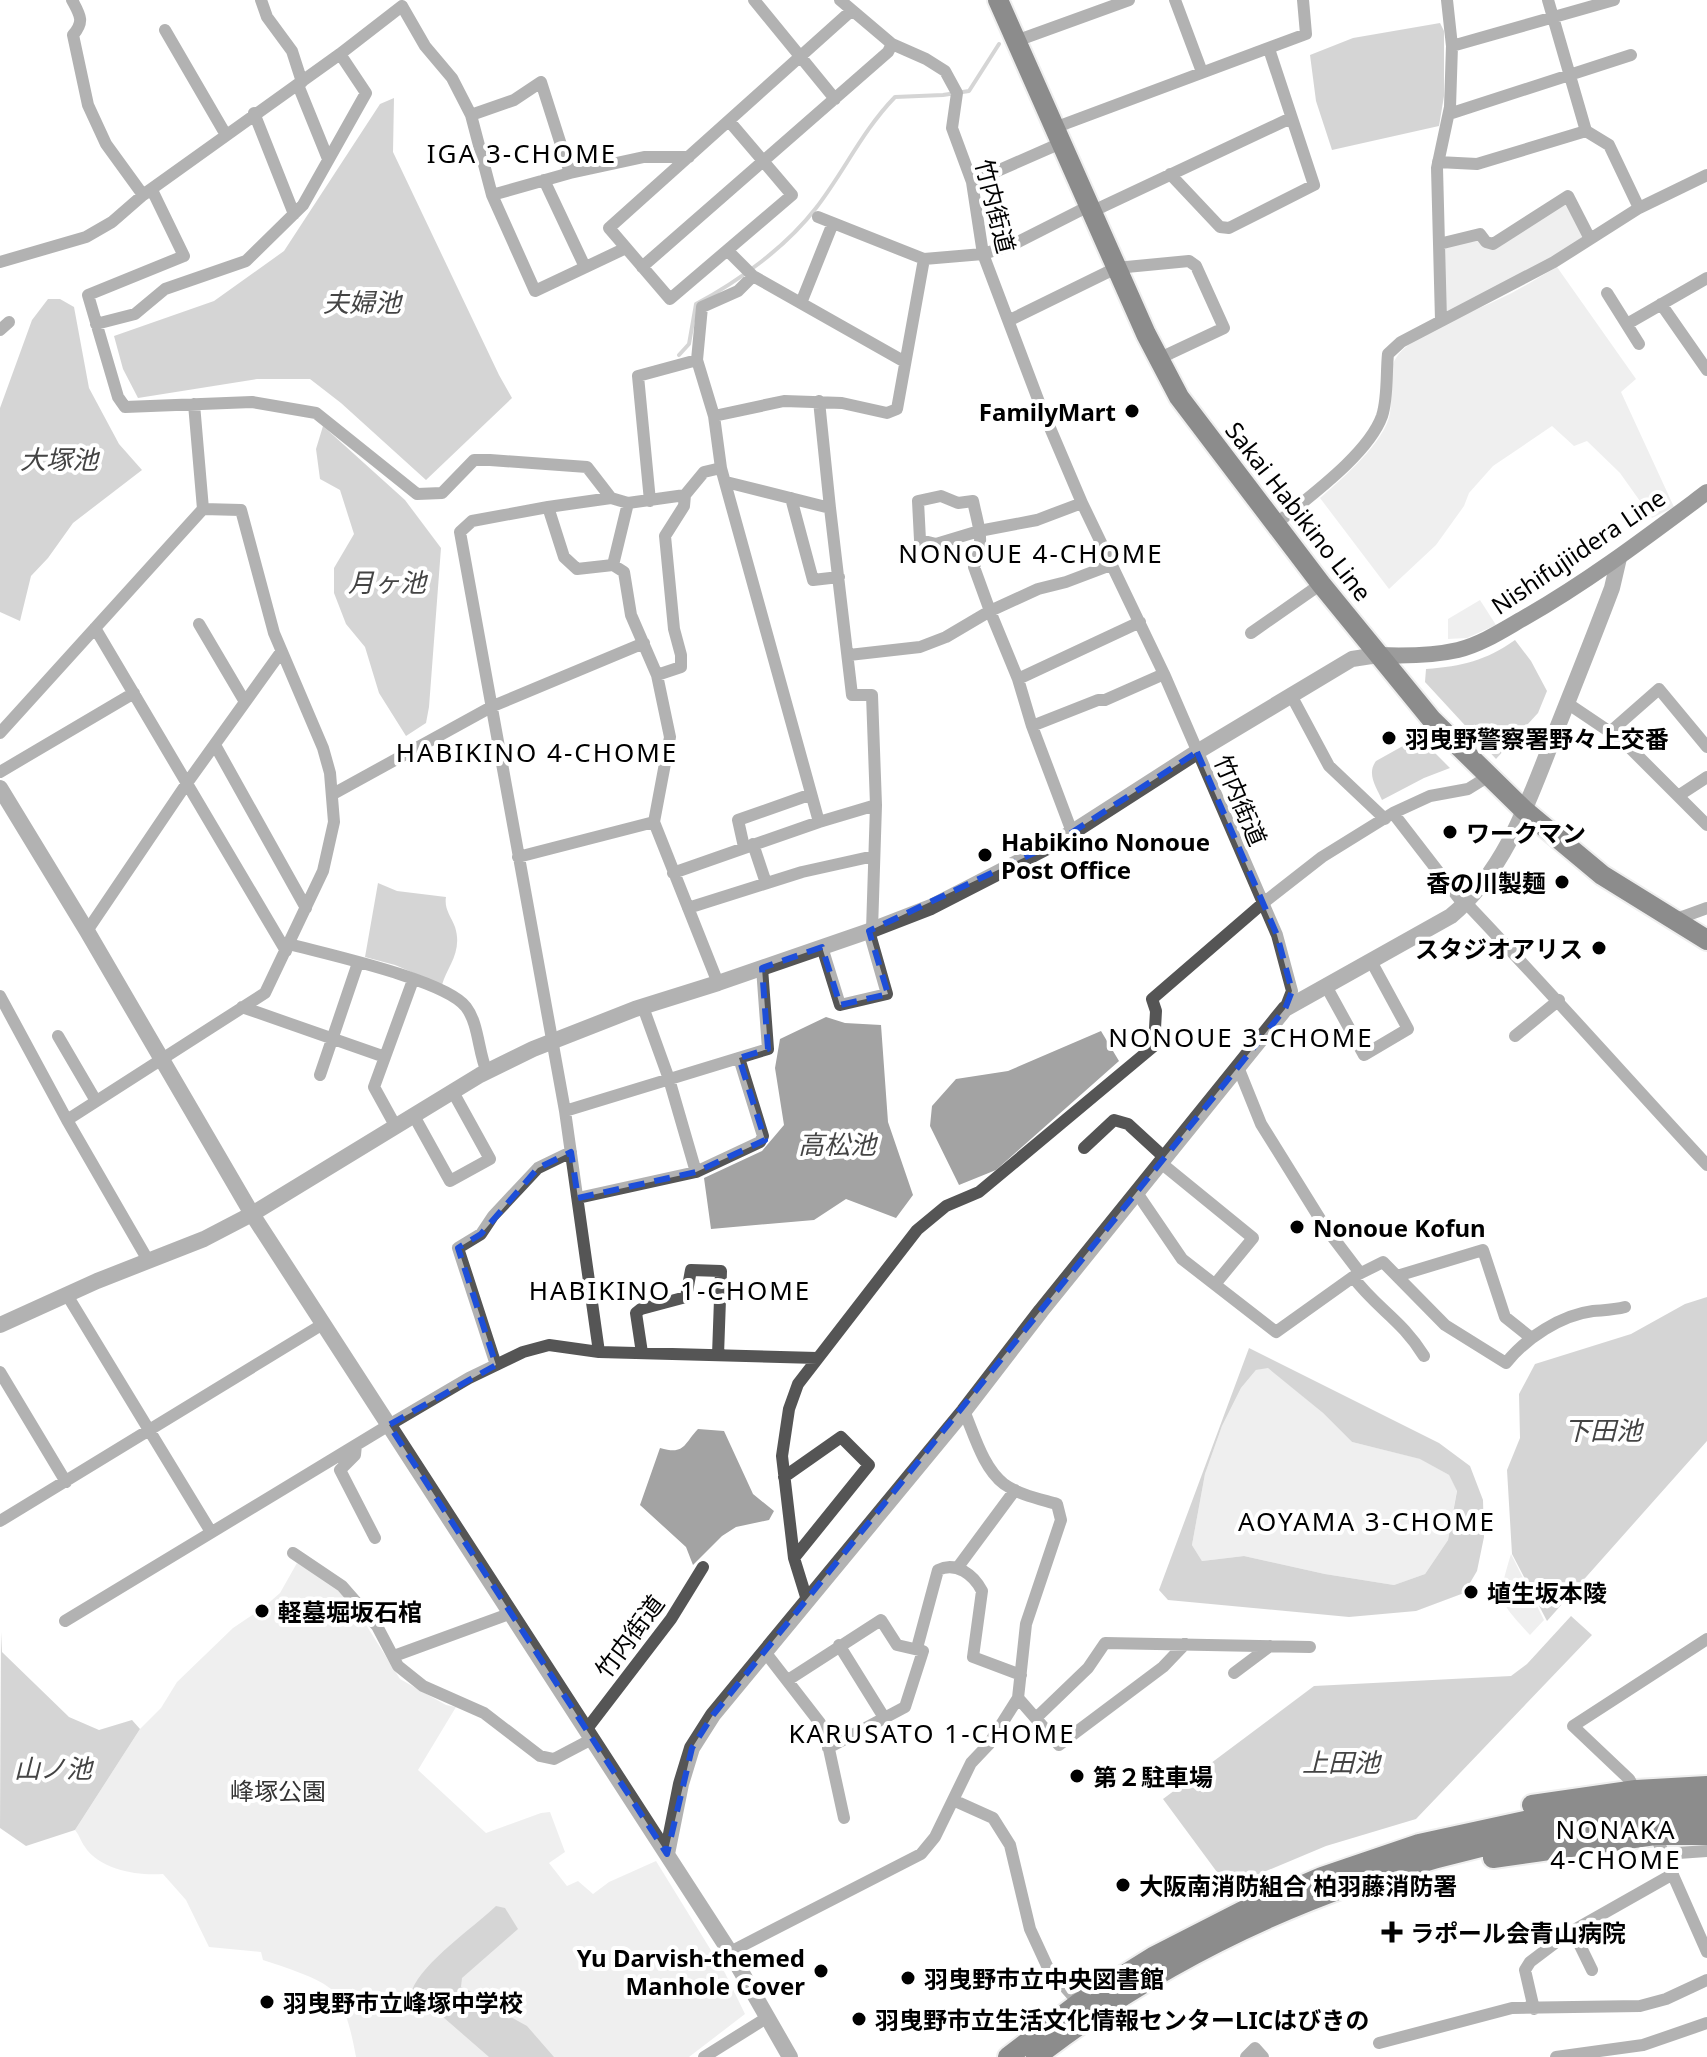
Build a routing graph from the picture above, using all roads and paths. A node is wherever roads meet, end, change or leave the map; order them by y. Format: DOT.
graph roads {
  1 [pos="72,0"];
  2 [pos="261,0"];
  3 [pos="754,0"];
  4 [pos="840,0"];
  5 [pos="998,0"];
  6 [pos="1129,0"];
  7 [pos="1175,0"];
  8 [pos="1303,0"];
  9 [pos="1447,0"];
  10 [pos="1548,0"];
  11 [pos="1614,0"];
  12 [pos="406,3"];
  13 [pos="851,11"];
  14 [pos="1553,17"];
  15 [pos="165,30"];
  16 [pos="1016,41"];
  17 [pos="892,44"];
  18 [pos="1452,46"];
  19 [pos="1269,49"];
  20 [pos="340,54"];
  21 [pos="1631,55"];
  22 [pos="801,57"];
  23 [pos="1202,72"];
  24 [pos="1570,75"];
  25 [pos="300,83"];
  26 [pos="835,99"];
  27 [pos="254,113"];
  28 [pos="1449,114"];
  29 [pos="471,115"];
  30 [pos="1291,118"];
  31 [pos="729,121"];
  32 [pos="1586,131"];
  33 [pos="226,135"];
  34 [pos="1058,136"];
  35 [pos="689,157"];
  36 [pos="328,159"];
  37 [pos="764,162"];
  38 [pos="1438,162"];
  39 [pos="570,173"];
  40 [pos="1170,174"];
  41 [pos="1707,175"];
  42 [pos="544,180"];
  43 [pos="972,182"];
  44 [pos="147,193"];
  45 [pos="492,195"];
  46 [pos="1639,208"];
  47 [pos="1090,209"];
  48 [pos="294,214"];
  49 [pos="818,217"];
  50 [pos="833,223"];
  51 [pos="1589,237"];
  52 [pos="1439,244"];
  53 [pos="626,248"];
  54 [pos="729,252"];
  55 [pos="983,254"];
  56 [pos="924,259"];
  57 [pos="0,262"];
  58 [pos="585,267"];
  59 [pos="642,267"];
  60 [pos="1116,268"];
  61 [pos="753,276"];
  62 [pos="1707,278"];
  63 [pos="1607,293"];
  64 [pos="801,303"];
  65 [pos="1661,304"];
  66 [pos="1010,320"];
  67 [pos="1441,320"];
  68 [pos="96,324"];
  69 [pos="1627,324"];
  70 [pos="1639,344"];
  71 [pos="1707,344"];
  72 [pos="1694,352"];
  73 [pos="1158,359"];
  74 [pos="697,360"];
  75 [pos="905,362"];
  76 [pos="1707,370"];
  77 [pos="819,401"];
  78 [pos="194,404"];
  79 [pos="714,416"];
  80 [pos="721,468"];
  81 [pos="726,482"];
  82 [pos="1707,492"];
  83 [pos="685,495"];
  84 [pos="611,498"];
  85 [pos="791,498"];
  86 [pos="650,501"];
  87 [pos="628,503"];
  88 [pos="1082,503"];
  89 [pos="548,507"];
  90 [pos="830,508"];
  91 [pos="203,509"];
  92 [pos="1276,524"];
  93 [pos="979,531"];
  94 [pos="1619,558"];
  95 [pos="613,565"];
  96 [pos="1111,565"];
  97 [pos="839,577"];
  98 [pos="1321,584"];
  99 [pos="990,611"];
  100 [pos="1140,622"];
  101 [pos="199,624"];
  102 [pos="95,628"];
  103 [pos="1251,633"];
  104 [pos="644,643"];
  105 [pos="281,652"];
  106 [pos="849,655"];
  107 [pos="1378,655"];
  108 [pos="1164,674"];
  109 [pos="657,675"];
  110 [pos="1018,679"];
  111 [pos="134,693"];
  112 [pos="1291,695"];
  113 [pos="245,702"];
  114 [pos="1567,703"];
  115 [pos="493,706"];
  116 [pos="1032,726"];
  117 [pos="1610,732"];
  118 [pos="0,733"];
  119 [pos="215,745"];
  120 [pos="1707,747"];
  121 [pos="1197,752"];
  122 [pos="0,772"];
  123 [pos="1489,776"];
  124 [pos="1707,777"];
  125 [pos="187,783"];
  126 [pos="0,788"];
  127 [pos="333,794"];
  128 [pos="809,795"];
  129 [pos="1678,796"];
  130 [pos="876,805"];
  131 [pos="1524,810"];
  132 [pos="1389,816"];
  133 [pos="654,822"];
  134 [pos="819,822"];
  135 [pos="1707,825"];
  136 [pos="1072,832"];
  137 [pos="749,846"];
  138 [pos="874,856"];
  139 [pos="518,857"];
  140 [pos="673,873"];
  141 [pos="766,883"];
  142 [pos="1262,904"];
  143 [pos="1465,904"];
  144 [pos="306,908"];
  145 [pos="688,908"];
  146 [pos="1707,908"];
  147 [pos="1674,920"];
  148 [pos="871,930"];
  149 [pos="87,931"];
  150 [pos="1707,940"];
  151 [pos="822,947"];
  152 [pos="288,948"];
  153 [pos="1371,961"];
  154 [pos="358,963"];
  155 [pos="762,968"];
  156 [pos="413,980"];
  157 [pos="718,983"];
  158 [pos="1326,986"];
  159 [pos="0,996"];
  160 [pos="1559,1000"];
  161 [pos="242,1007"];
  162 [pos="643,1007"];
  163 [pos="1285,1009"];
  164 [pos="58,1036"];
  165 [pos="1515,1036"];
  166 [pos="332,1038"];
  167 [pos="550,1042"];
  168 [pos="385,1057"];
  169 [pos="739,1058"];
  170 [pos="162,1059"];
  171 [pos="1238,1067"];
  172 [pos="487,1072"];
  173 [pos="320,1075"];
  174 [pos="669,1079"];
  175 [pos="453,1092"];
  176 [pos="96,1101"];
  177 [pos="565,1111"];
  178 [pos="414,1116"];
  179 [pos="67,1120"];
  180 [pos="396,1127"];
  181 [pos="1084,1148"];
  182 [pos="571,1152"];
  183 [pos="1163,1160"];
  184 [pos="1707,1165"];
  185 [pos="696,1172"];
  186 [pos="1137,1193"];
  187 [pos="578,1198"];
  188 [pos="252,1214"];
  189 [pos="149,1262"];
  190 [pos="1357,1275"];
  191 [pos="1397,1276"];
  192 [pos="1216,1283"];
  193 [pos="67,1295"];
  194 [pos="1625,1307"];
  195 [pos="323,1324"];
  196 [pos="0,1325"];
  197 [pos="1530,1337"];
  198 [pos="599,1352"];
  199 [pos="642,1353"];
  200 [pos="718,1355"];
  201 [pos="1424,1356"];
  202 [pos="817,1358"];
  203 [pos="496,1365"];
  204 [pos="0,1372"];
  205 [pos="964,1411"];
  206 [pos="389,1425"];
  207 [pos="150,1432"];
  208 [pos="356,1445"];
  209 [pos="784,1477"];
  210 [pos="66,1482"];
  211 [pos="1015,1490"];
  212 [pos="0,1521"];
  213 [pos="211,1532"];
  214 [pos="375,1538"];
  215 [pos="293,1553"];
  216 [pos="794,1558"];
  217 [pos="703,1567"];
  218 [pos="958,1567"];
  219 [pos="807,1600"];
  220 [pos="512,1613"];
  221 [pos="65,1621"];
  222 [pos="1707,1639"];
  223 [pos="1185,1644"];
  224 [pos="839,1645"];
  225 [pos="1270,1646"];
  226 [pos="1310,1647"];
  227 [pos="917,1648"];
  228 [pos="765,1652"];
  229 [pos="394,1656"];
  230 [pos="1234,1673"];
  231 [pos="1021,1675"];
  232 [pos="788,1680"];
  233 [pos="1018,1698"];
  234 [pos="1036,1718"];
  235 [pos="885,1719"];
  236 [pos="589,1734"];
  237 [pos="828,1748"];
  238 [pos="1707,1786"];
  239 [pos="953,1800"];
  240 [pos="1707,1803"];
  241 [pos="844,1818"];
  242 [pos="1707,1818"];
  243 [pos="1649,1821"];
  244 [pos="1707,1835"];
  245 [pos="1707,1851"];
  246 [pos="667,1854"];
  247 [pos="1673,1874"];
  248 [pos="1573,1931"];
  249 [pos="730,1952"];
  250 [pos="1707,1952"];
  251 [pos="1592,1970"];
  252 [pos="1707,1980"];
  253 [pos="1079,2003"];
  254 [pos="1534,2009"];
  255 [pos="768,2017"];
  256 [pos="1707,2023"];
  257 [pos="1379,2043"];
  258 [pos="704,2057"];
  259 [pos="790,2057"];
  260 [pos="1008,2057"];
  261 [pos="1036,2057"];
  262 [pos="1246,2057"];
  263 [pos="1263,2057"];
  264 [pos="1556,2057"];
  1 -- 44 [label="street"];
  2 -- 25 [label="street"];
  3 -- 22 [label="street"];
  4 -- 13 [label="street, 竹内街道"];
  5 -- 16 [label="main road, Sakai Habikino Line"];
  6 -- 16 [label="street"];
  7 -- 23 [label="street"];
  8 -- 19 [label="street"];
  9 -- 18 [label="street"];
  10 -- 14 [label="street"];
  11 -- 14 [label="street"];
  12 -- 20 [label="street"];
  12 -- 29 [label="street"];
  13 -- 17 [label="street, 竹内街道"];
  13 -- 22 [label="street"];
  14 -- 18 [label="street"];
  14 -- 24 [label="street"];
  15 -- 33 [label="street"];
  16 -- 34 [label="main road, Sakai Habikino Line"];
  17 -- 26 [label="street"];
  17 -- 43 [label="street, 竹内街道"];
  18 -- 28 [label="street"];
  19 -- 23 [label="street"];
  19 -- 30 [label="street"];
  20 -- 25 [label="street"];
  20 -- 36 [label="street"];
  21 -- 24 [label="street"];
  22 -- 26 [label="street"];
  22 -- 31 [label="street"];
  23 -- 34 [label="street"];
  24 -- 28 [label="street"];
  24 -- 32 [label="street"];
  25 -- 27 [label="street"];
  25 -- 36 [label="street"];
  26 -- 37 [label="street"];
  27 -- 33 [label="street"];
  27 -- 48 [label="street"];
  28 -- 38 [label="street"];
  29 -- 39 [label="street"];
  29 -- 45 [label="street"];
  30 -- 40 [label="street"];
  30 -- 40 [label="street"];
  31 -- 35 [label="street"];
  31 -- 37 [label="street"];
  32 -- 38 [label="street"];
  32 -- 46 [label="street"];
  33 -- 44 [label="street"];
  34 -- 43 [label="street"];
  34 -- 47 [label="main road, Sakai Habikino Line"];
  35 -- 39 [label="street"];
  35 -- 53 [label="street"];
  36 -- 48 [label="street"];
  37 -- 54 [label="street"];
  37 -- 59 [label="street"];
  38 -- 52 [label="street"];
  39 -- 42 [label="street"];
  40 -- 47 [label="street"];
  41 -- 46 [label="street"];
  42 -- 45 [label="street"];
  42 -- 58 [label="street"];
  43 -- 55 [label="street, 竹内街道"];
  44 -- 57 [label="street"];
  44 -- 68 [label="street"];
  45 -- 58 [label="street"];
  46 -- 51 [label="street"];
  47 -- 55 [label="street"];
  47 -- 60 [label="main road, Sakai Habikino Line"];
  48 -- 68 [label="street"];
  49 -- 50 [label="street"];
  50 -- 56 [label="street"];
  50 -- 64 [label="street"];
  51 -- 52 [label="street"];
  51 -- 67 [label="street"];
  52 -- 67 [label="street"];
  53 -- 58 [label="street"];
  53 -- 59 [label="street"];
  54 -- 59 [label="street"];
  54 -- 61 [label="street"];
  55 -- 56 [label="street"];
  55 -- 66 [label="street, 竹内街道"];
  56 -- 75 [label="street"];
  60 -- 66 [label="street"];
  60 -- 73 [label="main road, Sakai Habikino Line"];
  60 -- 73 [label="street"];
  61 -- 64 [label="street"];
  61 -- 74 [label="street"];
  62 -- 65 [label="street"];
  63 -- 69 [label="street"];
  64 -- 75 [label="street"];
  65 -- 69 [label="street"];
  65 -- 72 [label="street"];
  66 -- 88 [label="street, 竹内街道"];
  67 -- 92 [label="street"];
  68 -- 78 [label="street"];
  69 -- 70 [label="street"];
  71 -- 72 [label="street"];
  72 -- 76 [label="street"];
  73 -- 92 [label="main road, Sakai Habikino Line"];
  74 -- 79 [label="street"];
  74 -- 86 [label="street"];
  75 -- 77 [label="street"];
  77 -- 79 [label="street"];
  77 -- 90 [label="street"];
  78 -- 84 [label="street"];
  78 -- 91 [label="street"];
  79 -- 80 [label="street"];
  80 -- 81 [label="street"];
  80 -- 83 [label="street"];
  81 -- 85 [label="street"];
  81 -- 128 [label="street"];
  82 -- 94 [label="main road, Nishifujiidera Line"];
  83 -- 86 [label="street"];
  83 -- 109 [label="street"];
  84 -- 87 [label="street"];
  84 -- 89 [label="street"];
  85 -- 90 [label="street"];
  85 -- 97 [label="street"];
  86 -- 87 [label="street"];
  87 -- 95 [label="street"];
  88 -- 93 [label="street"];
  88 -- 96 [label="street, 竹内街道"];
  89 -- 95 [label="street"];
  89 -- 115 [label="street"];
  90 -- 97 [label="street"];
  91 -- 102 [label="street"];
  91 -- 105 [label="street"];
  92 -- 98 [label="main road, Sakai Habikino Line"];
  93 -- 93 [label="street"];
  93 -- 99 [label="street"];
  94 -- 107 [label="main road, Nishifujiidera Line"];
  94 -- 114 [label="street"];
  95 -- 104 [label="street"];
  96 -- 99 [label="street"];
  96 -- 100 [label="street, 竹内街道"];
  97 -- 106 [label="street"];
  98 -- 103 [label="street"];
  98 -- 107 [label="main road, Sakai Habikino Line"];
  99 -- 106 [label="street"];
  99 -- 110 [label="street"];
  100 -- 108 [label="street, 竹内街道"];
  100 -- 110 [label="street"];
  101 -- 113 [label="street"];
  102 -- 111 [label="street"];
  102 -- 118 [label="street"];
  104 -- 109 [label="street"];
  104 -- 115 [label="street"];
  105 -- 113 [label="street"];
  105 -- 127 [label="street"];
  106 -- 130 [label="street"];
  107 -- 112 [label="street"];
  107 -- 123 [label="main road, Sakai Habikino Line"];
  108 -- 116 [label="street"];
  108 -- 121 [label="street, 竹内街道"];
  109 -- 133 [label="street"];
  110 -- 116 [label="street"];
  111 -- 122 [label="street"];
  111 -- 125 [label="street"];
  112 -- 121 [label="street"];
  112 -- 132 [label="street"];
  113 -- 119 [label="street"];
  114 -- 117 [label="street"];
  114 -- 131 [label="street"];
  115 -- 127 [label="street"];
  115 -- 139 [label="street"];
  116 -- 136 [label="street"];
  117 -- 120 [label="street"];
  117 -- 129 [label="street"];
  119 -- 125 [label="street"];
  119 -- 144 [label="street"];
  121 -- 136 [label="street"];
  121 -- 142 [label="street, 竹内街道"];
  123 -- 131 [label="main road, Sakai Habikino Line"];
  123 -- 132 [label="street"];
  124 -- 129 [label="street"];
  125 -- 149 [label="street"];
  125 -- 152 [label="street"];
  126 -- 149 [label="street"];
  127 -- 144 [label="street"];
  128 -- 134 [label="street"];
  128 -- 137 [label="street"];
  129 -- 135 [label="street"];
  130 -- 134 [label="street"];
  130 -- 138 [label="street"];
  131 -- 143 [label="street"];
  131 -- 147 [label="main road, Sakai Habikino Line"];
  132 -- 142 [label="street"];
  132 -- 143 [label="street"];
  133 -- 139 [label="street"];
  133 -- 140 [label="street"];
  134 -- 137 [label="street"];
  136 -- 148 [label="street"];
  137 -- 140 [label="street"];
  137 -- 141 [label="street"];
  138 -- 141 [label="street"];
  138 -- 148 [label="street"];
  139 -- 167 [label="street"];
  140 -- 145 [label="street"];
  141 -- 145 [label="street"];
  142 -- 163 [label="street, 竹内街道"];
  142 -- 202 [label="street"];
  143 -- 153 [label="street"];
  143 -- 160 [label="street"];
  144 -- 152 [label="street"];
  145 -- 157 [label="street"];
  146 -- 147 [label="street"];
  147 -- 150 [label="main road, Sakai Habikino Line"];
  148 -- 151 [label="street"];
  148 -- 151 [label="street"];
  149 -- 170 [label="street"];
  151 -- 155 [label="street"];
  152 -- 154 [label="street"];
  152 -- 161 [label="street"];
  153 -- 158 [label="street"];
  153 -- 158 [label="street"];
  154 -- 156 [label="street"];
  154 -- 166 [label="street"];
  155 -- 157 [label="street"];
  155 -- 169 [label="street"];
  156 -- 168 [label="street"];
  156 -- 172 [label="street"];
  157 -- 162 [label="street"];
  158 -- 163 [label="street"];
  159 -- 179 [label="street"];
  160 -- 165 [label="street"];
  160 -- 184 [label="street"];
  161 -- 166 [label="street"];
  161 -- 170 [label="street"];
  162 -- 167 [label="street"];
  162 -- 174 [label="street"];
  163 -- 171 [label="street"];
  164 -- 176 [label="street"];
  166 -- 168 [label="street"];
  166 -- 173 [label="street"];
  167 -- 172 [label="street"];
  167 -- 177 [label="street"];
  168 -- 180 [label="street"];
  169 -- 174 [label="street"];
  169 -- 185 [label="street"];
  170 -- 176 [label="street"];
  170 -- 188 [label="street"];
  171 -- 183 [label="street"];
  171 -- 190 [label="street"];
  172 -- 175 [label="street"];
  174 -- 177 [label="street"];
  174 -- 185 [label="street"];
  175 -- 178 [label="street"];
  175 -- 178 [label="street"];
  176 -- 179 [label="street"];
  177 -- 182 [label="street"];
  178 -- 180 [label="street"];
  179 -- 189 [label="street"];
  180 -- 188 [label="street"];
  181 -- 183 [label="street"];
  182 -- 187 [label="street"];
  182 -- 203 [label="street"];
  183 -- 186 [label="street"];
  183 -- 192 [label="street"];
  185 -- 187 [label="street"];
  186 -- 192 [label="street"];
  186 -- 205 [label="street"];
  187 -- 198 [label="street"];
  188 -- 189 [label="street"];
  188 -- 195 [label="street"];
  189 -- 193 [label="street"];
  190 -- 191 [label="street"];
  190 -- 192 [label="street"];
  190 -- 201 [label="street"];
  191 -- 197 [label="street"];
  191 -- 197 [label="street"];
  193 -- 196 [label="street"];
  193 -- 207 [label="street"];
  194 -- 197 [label="street"];
  195 -- 206 [label="street"];
  195 -- 207 [label="street"];
  198 -- 199 [label="street"];
  198 -- 203 [label="street"];
  199 -- 200 [label="street"];
  199 -- 200 [label="street"];
  200 -- 202 [label="street"];
  202 -- 209 [label="street"];
  203 -- 206 [label="street"];
  204 -- 210 [label="street"];
  205 -- 211 [label="street"];
  205 -- 219 [label="street"];
  206 -- 208 [label="street"];
  206 -- 220 [label="street"];
  207 -- 210 [label="street"];
  207 -- 213 [label="street"];
  208 -- 213 [label="street"];
  208 -- 214 [label="street"];
  209 -- 216 [label="street"];
  209 -- 216 [label="street"];
  210 -- 212 [label="street"];
  211 -- 218 [label="street"];
  211 -- 231 [label="street"];
  213 -- 221 [label="street"];
  215 -- 229 [label="street"];
  216 -- 219 [label="street"];
  217 -- 236 [label="street, 竹内街道"];
  218 -- 227 [label="street"];
  218 -- 231 [label="street"];
  219 -- 228 [label="street"];
  220 -- 229 [label="street"];
  220 -- 236 [label="street"];
  222 -- 243 [label="street"];
  223 -- 225 [label="street"];
  223 -- 234 [label="street"];
  223 -- 234 [label="street"];
  224 -- 227 [label="street"];
  224 -- 232 [label="street"];
  224 -- 235 [label="street"];
  225 -- 226 [label="street"];
  225 -- 230 [label="street"];
  227 -- 235 [label="street"];
  228 -- 232 [label="street"];
  228 -- 246 [label="street"];
  229 -- 236 [label="street"];
  231 -- 233 [label="street"];
  232 -- 237 [label="street"];
  233 -- 234 [label="street"];
  233 -- 239 [label="street"];
  235 -- 237 [label="street"];
  236 -- 246 [label="street"];
  237 -- 241 [label="street"];
  238 -- 243 [label="main road"];
  239 -- 249 [label="street"];
  239 -- 253 [label="street"];
  240 -- 243 [label="main road"];
  242 -- 243 [label="main road"];
  243 -- 244 [label="main road"];
  243 -- 245 [label="street"];
  243 -- 247 [label="street"];
  243 -- 253 [label="main road"];
  243 -- 261 [label="main road"];
  246 -- 249 [label="street"];
  247 -- 248 [label="street"];
  247 -- 250 [label="street"];
  248 -- 251 [label="street"];
  248 -- 254 [label="street"];
  249 -- 255 [label="street"];
  252 -- 254 [label="street"];
  253 -- 260 [label="main road"];
  254 -- 257 [label="street"];
  255 -- 258 [label="street"];
  255 -- 259 [label="street"];
  256 -- 264 [label="street"];
  262 -- 263 [label="street"];
}
